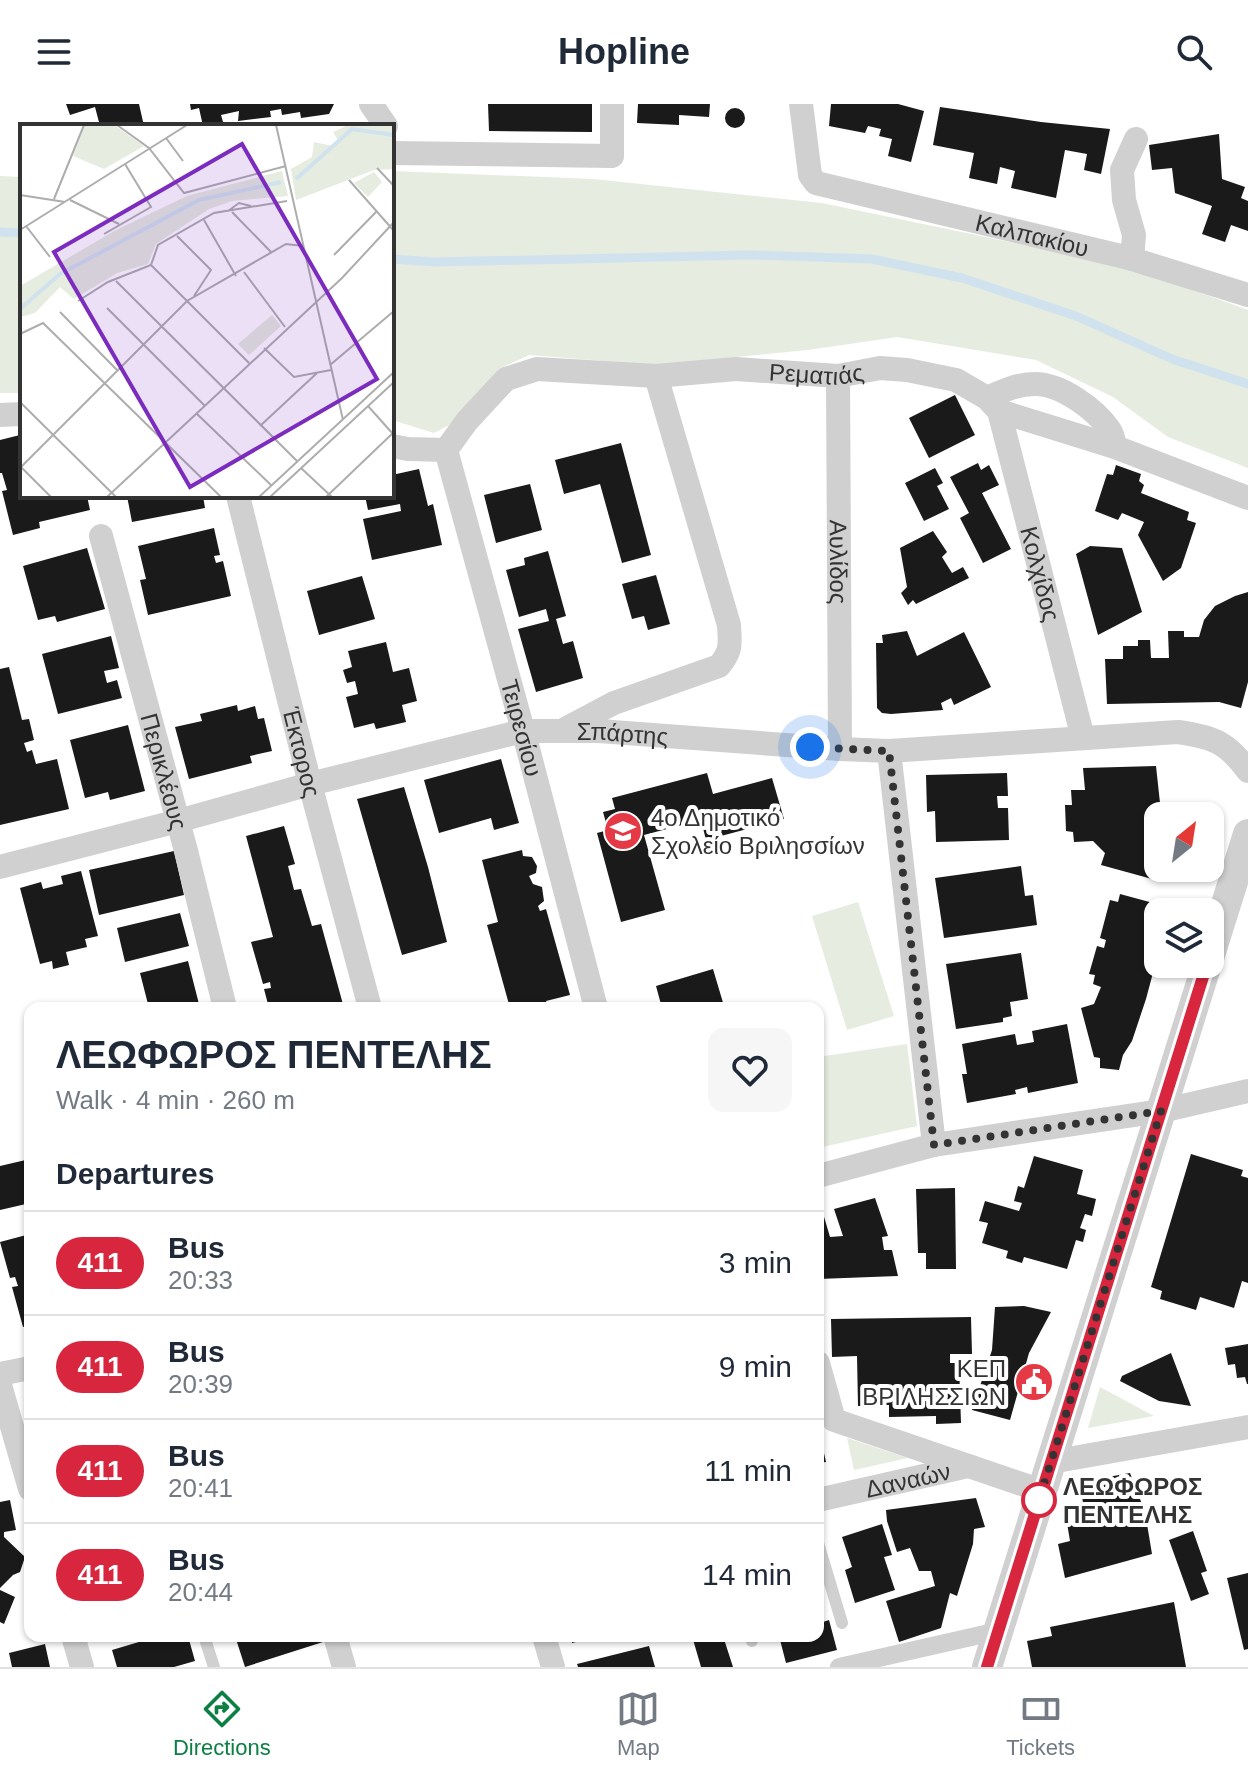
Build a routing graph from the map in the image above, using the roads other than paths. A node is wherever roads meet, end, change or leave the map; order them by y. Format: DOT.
graph roads {
  1 [pos="371,104"];
  2 [pos="612,104"];
  3 [pos="801,104"];
  4 [pos="385,124"];
  5 [pos="1136,139"];
  6 [pos="395,147"];
  7 [pos="1132,259"];
  8 [pos="1248,295"];
  9 [pos="656,376"];
  10 [pos="838,376"];
  11 [pos="993,404"];
  12 [pos="20,414"];
  13 [pos="0,415"];
  14 [pos="394,446"];
  15 [pos="1115,447"];
  16 [pos="446,450"];
  17 [pos="238,498"];
  18 [pos="1248,498"];
  19 [pos="101,536"];
  20 [pos="562,730"];
  21 [pos="523,731"];
  22 [pos="1083,738"];
  23 [pos="840,749"];
  24 [pos="889,751"];
  25 [pos="1248,771"];
  26 [pos="310,784"];
  27 [pos="178,821"];
  28 [pos="1248,834"];
  29 [pos="0,867"];
  30 [pos="1224,910"];
  31 [pos="1203,978"];
  32 [pos="223,1002"];
  33 [pos="368,1002"];
  34 [pos="594,1002"];
  35 [pos="1248,1091"];
  36 [pos="1161,1111"];
  37 [pos="934,1145"];
  38 [pos="824,1174"];
  39 [pos="24,1369"];
  40 [pos="0,1374"];
  41 [pos="824,1384"];
  42 [pos="0,1385"];
  43 [pos="1248,1427"];
  44 [pos="970,1466"];
  45 [pos="24,1468"];
  46 [pos="1046,1477"];
  47 [pos="824,1499"];
  48 [pos="824,1565"];
  49 [pos="842,1623"];
  50 [pos="998,1631"];
  51 [pos="75,1642"];
  52 [pos="206,1642"];
  53 [pos="337,1642"];
  54 [pos="546,1642"];
  55 [pos="82,1667"];
  56 [pos="214,1667"];
  57 [pos="344,1667"];
  58 [pos="553,1667"];
  59 [pos="839,1667"];
  60 [pos="987,1667"];
  1 -- 4 [label="street"];
  2 -- 6 [label="street"];
  3 -- 7 [label="street, Καλπακίου"];
  5 -- 7 [label="street"];
  7 -- 8 [label="street, Καλπακίου"];
  9 -- 10 [label="street, Ρεματιάς"];
  9 -- 16 [label="street, Ρεματιάς"];
  9 -- 20 [label="street"];
  10 -- 11 [label="street, Ρεματιάς"];
  10 -- 23 [label="street, Αυλίδος"];
  11 -- 15 [label="street, Ρεματιάς"];
  11 -- 15 [label="street"];
  11 -- 22 [label="street, Κολχίδος"];
  12 -- 13 [label="street"];
  14 -- 16 [label="street"];
  15 -- 18 [label="street, Ρεματιάς"];
  16 -- 21 [label="street, Τειρεσίου"];
  17 -- 26 [label="street, Έκτορος"];
  19 -- 27 [label="street, Περικλέους"];
  20 -- 21 [label="street, Σπάρτης"];
  20 -- 23 [label="street, Σπάρτης"];
  21 -- 26 [label="street, Σπάρτης"];
  21 -- 34 [label="street, Τειρεσίου"];
  22 -- 24 [label="street, Σπάρτης"];
  22 -- 25 [label="street, Σπάρτης"];
  23 -- 24 [label="street, Σπάρτης"];
  24 -- 37 [label="street"];
  26 -- 27 [label="street, Σπάρτης"];
  26 -- 33 [label="street, Έκτορος"];
  27 -- 29 [label="street, Σπάρτης"];
  27 -- 32 [label="street, Περικλέους"];
  28 -- 30 [label="street"];
  31 -- 36 [label="street"];
  35 -- 36 [label="street"];
  36 -- 37 [label="street"];
  36 -- 46 [label="street"];
  37 -- 38 [label="street"];
  39 -- 40 [label="street"];
  41 -- 44 [label="street"];
  42 -- 45 [label="street"];
  43 -- 46 [label="street"];
  44 -- 46 [label="street, Δαναών"];
  44 -- 47 [label="street, Δαναών"];
  46 -- 50 [label="street"];
  48 -- 49 [label="lane"];
  50 -- 59 [label="street"];
  50 -- 60 [label="street"];
  51 -- 55 [label="street"];
  52 -- 56 [label="lane"];
  53 -- 57 [label="street"];
  54 -- 58 [label="street"];
}
